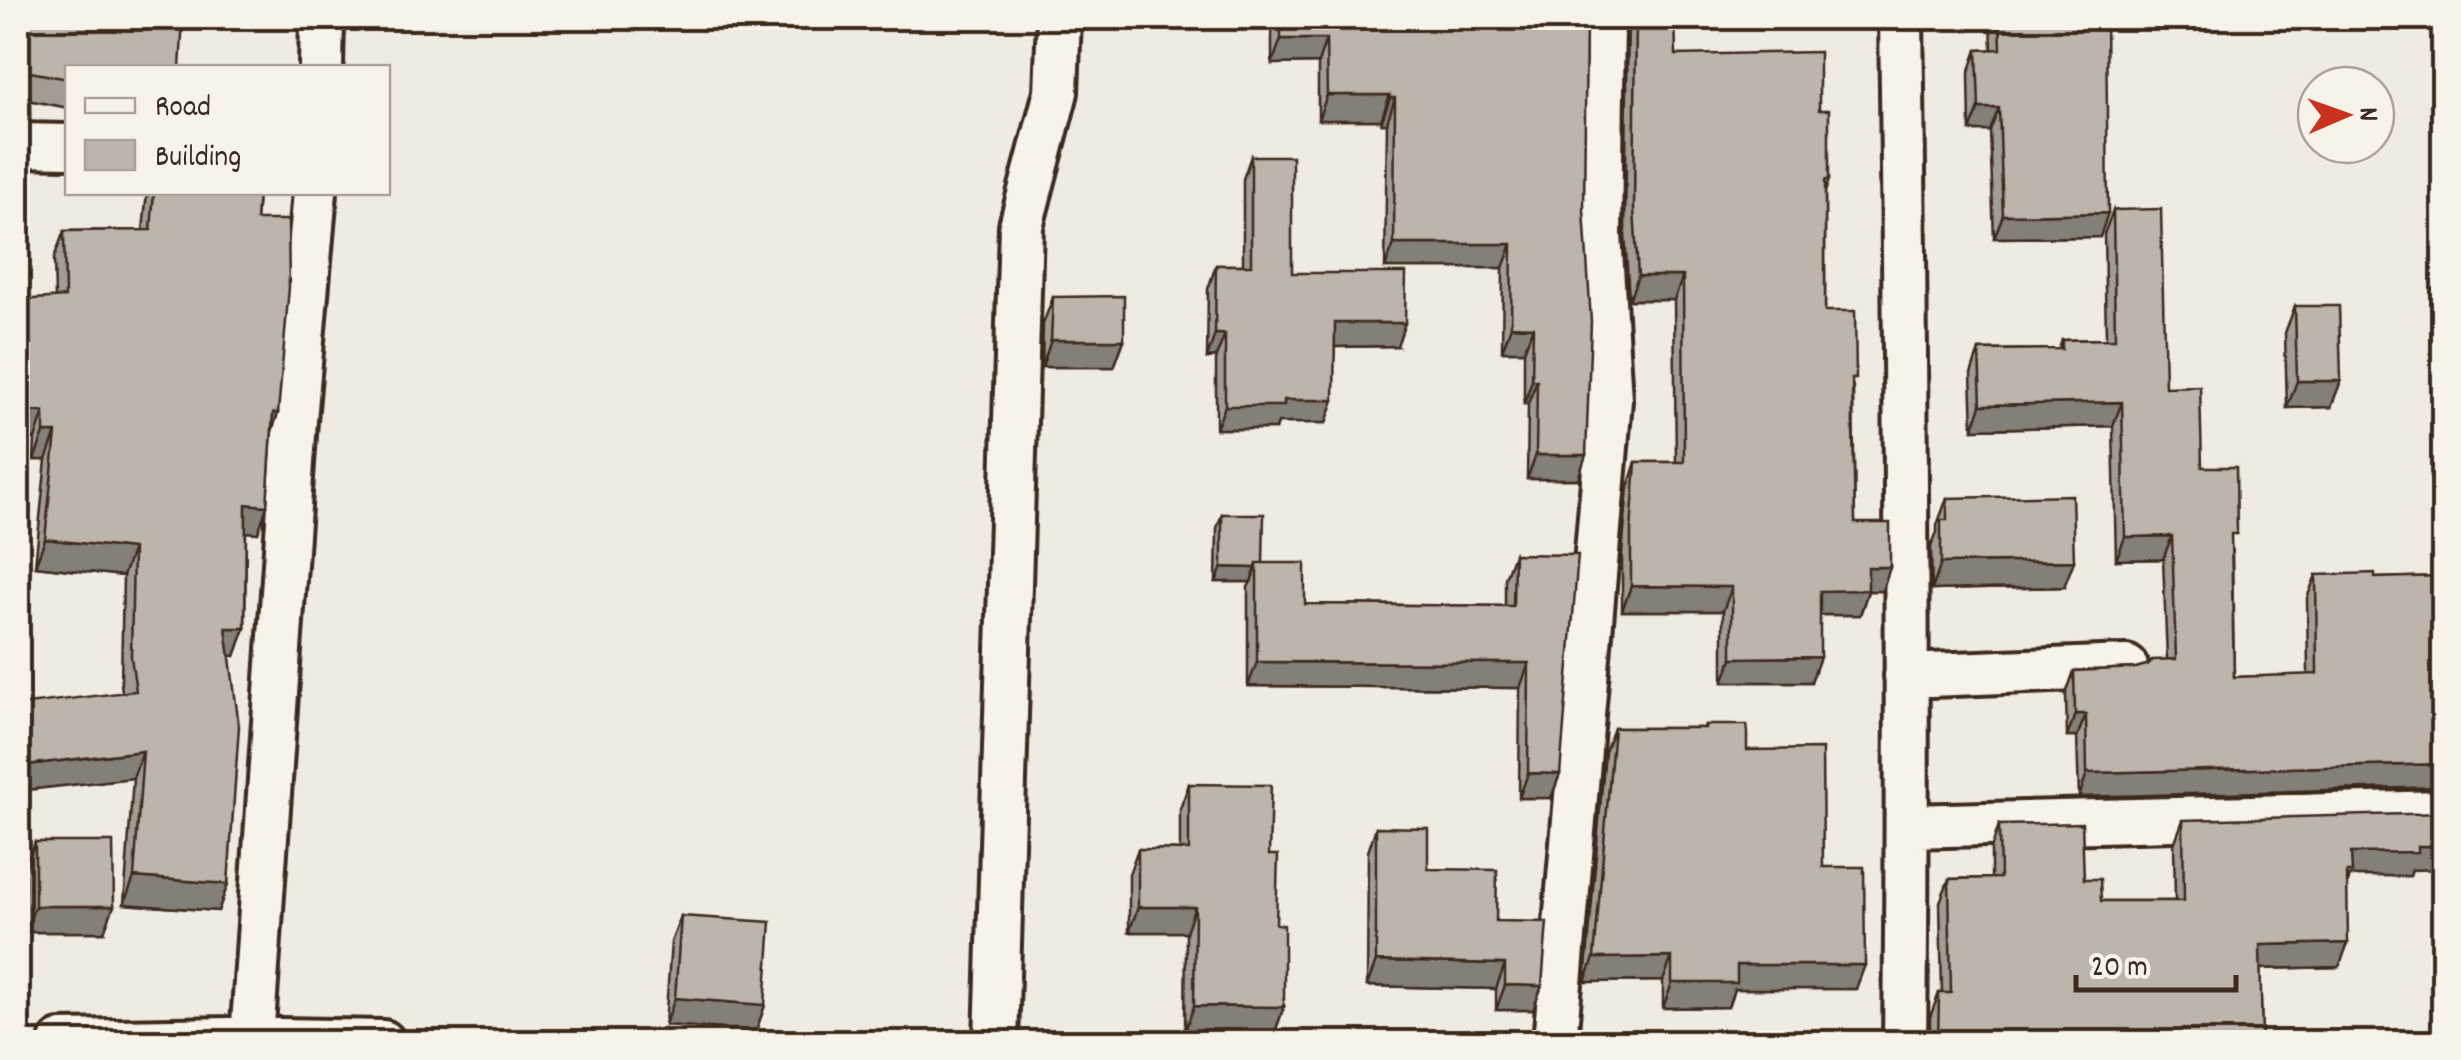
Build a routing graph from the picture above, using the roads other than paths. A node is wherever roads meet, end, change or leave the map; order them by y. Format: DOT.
graph roads {
  1 [pos="322,18"];
  2 [pos="1058,18"];
  3 [pos="1603,18"];
  4 [pos="1901,18"];
  5 [pos="321,65"];
  6 [pos="18,145"];
  7 [pos="65,146"];
  8 [pos="315,195"];
  9 [pos="2126,667"];
  10 [pos="1906,676"];
  11 [pos="2444,812"];
  12 [pos="1908,826"];
  13 [pos="237,1040"];
  14 [pos="61,1042"];
  15 [pos="383,1042"];
  16 [pos="996,1042"];
  17 [pos="1555,1042"];
  18 [pos="1905,1042"];
  1 -- 5 [label="street"];
  2 -- 16 [label="street"];
  3 -- 17 [label="street"];
  4 -- 10 [label="street"];
  6 -- 7 [label="street"];
  8 -- 13 [label="street"];
  9 -- 10 [label="street"];
  10 -- 12 [label="street"];
  11 -- 12 [label="street"];
  12 -- 18 [label="street"];
  13 -- 14 [label="street"];
  13 -- 15 [label="street"];
}
